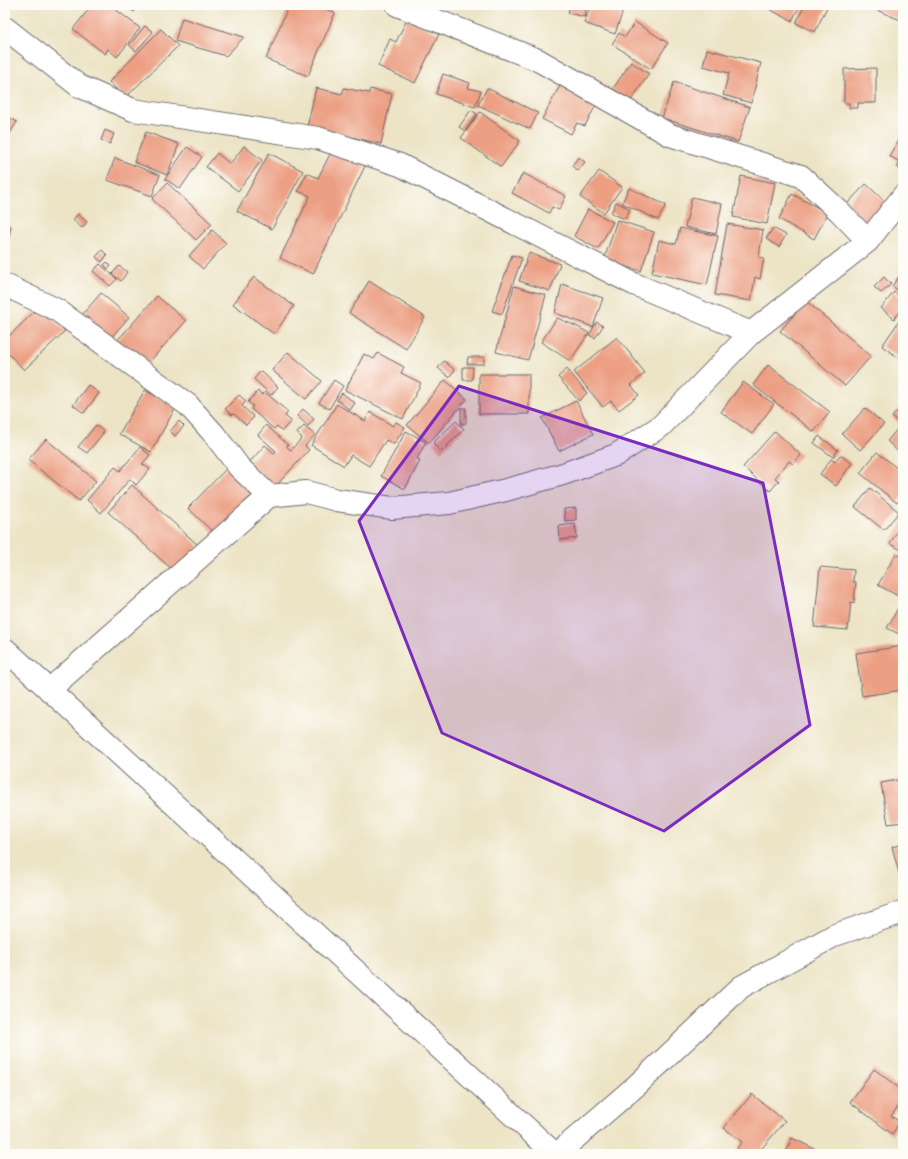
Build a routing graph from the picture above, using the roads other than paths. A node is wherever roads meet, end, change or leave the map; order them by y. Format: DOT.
graph roads {
  1 [pos="397,5"];
  2 [pos="5,28"];
  3 [pos="903,196"];
  4 [pos="868,242"];
  5 [pos="5,285"];
  6 [pos="751,333"];
  7 [pos="270,496"];
  8 [pos="5,649"];
  9 [pos="49,690"];
  10 [pos="903,912"];
  11 [pos="556,1154"];
  1 -- 4 [label="street"];
  2 -- 6 [label="street"];
  3 -- 4 [label="street"];
  4 -- 6 [label="street"];
  5 -- 7 [label="street"];
  6 -- 7 [label="street"];
  7 -- 9 [label="street"];
  8 -- 9 [label="street"];
  9 -- 11 [label="street"];
  10 -- 11 [label="street"];
}
